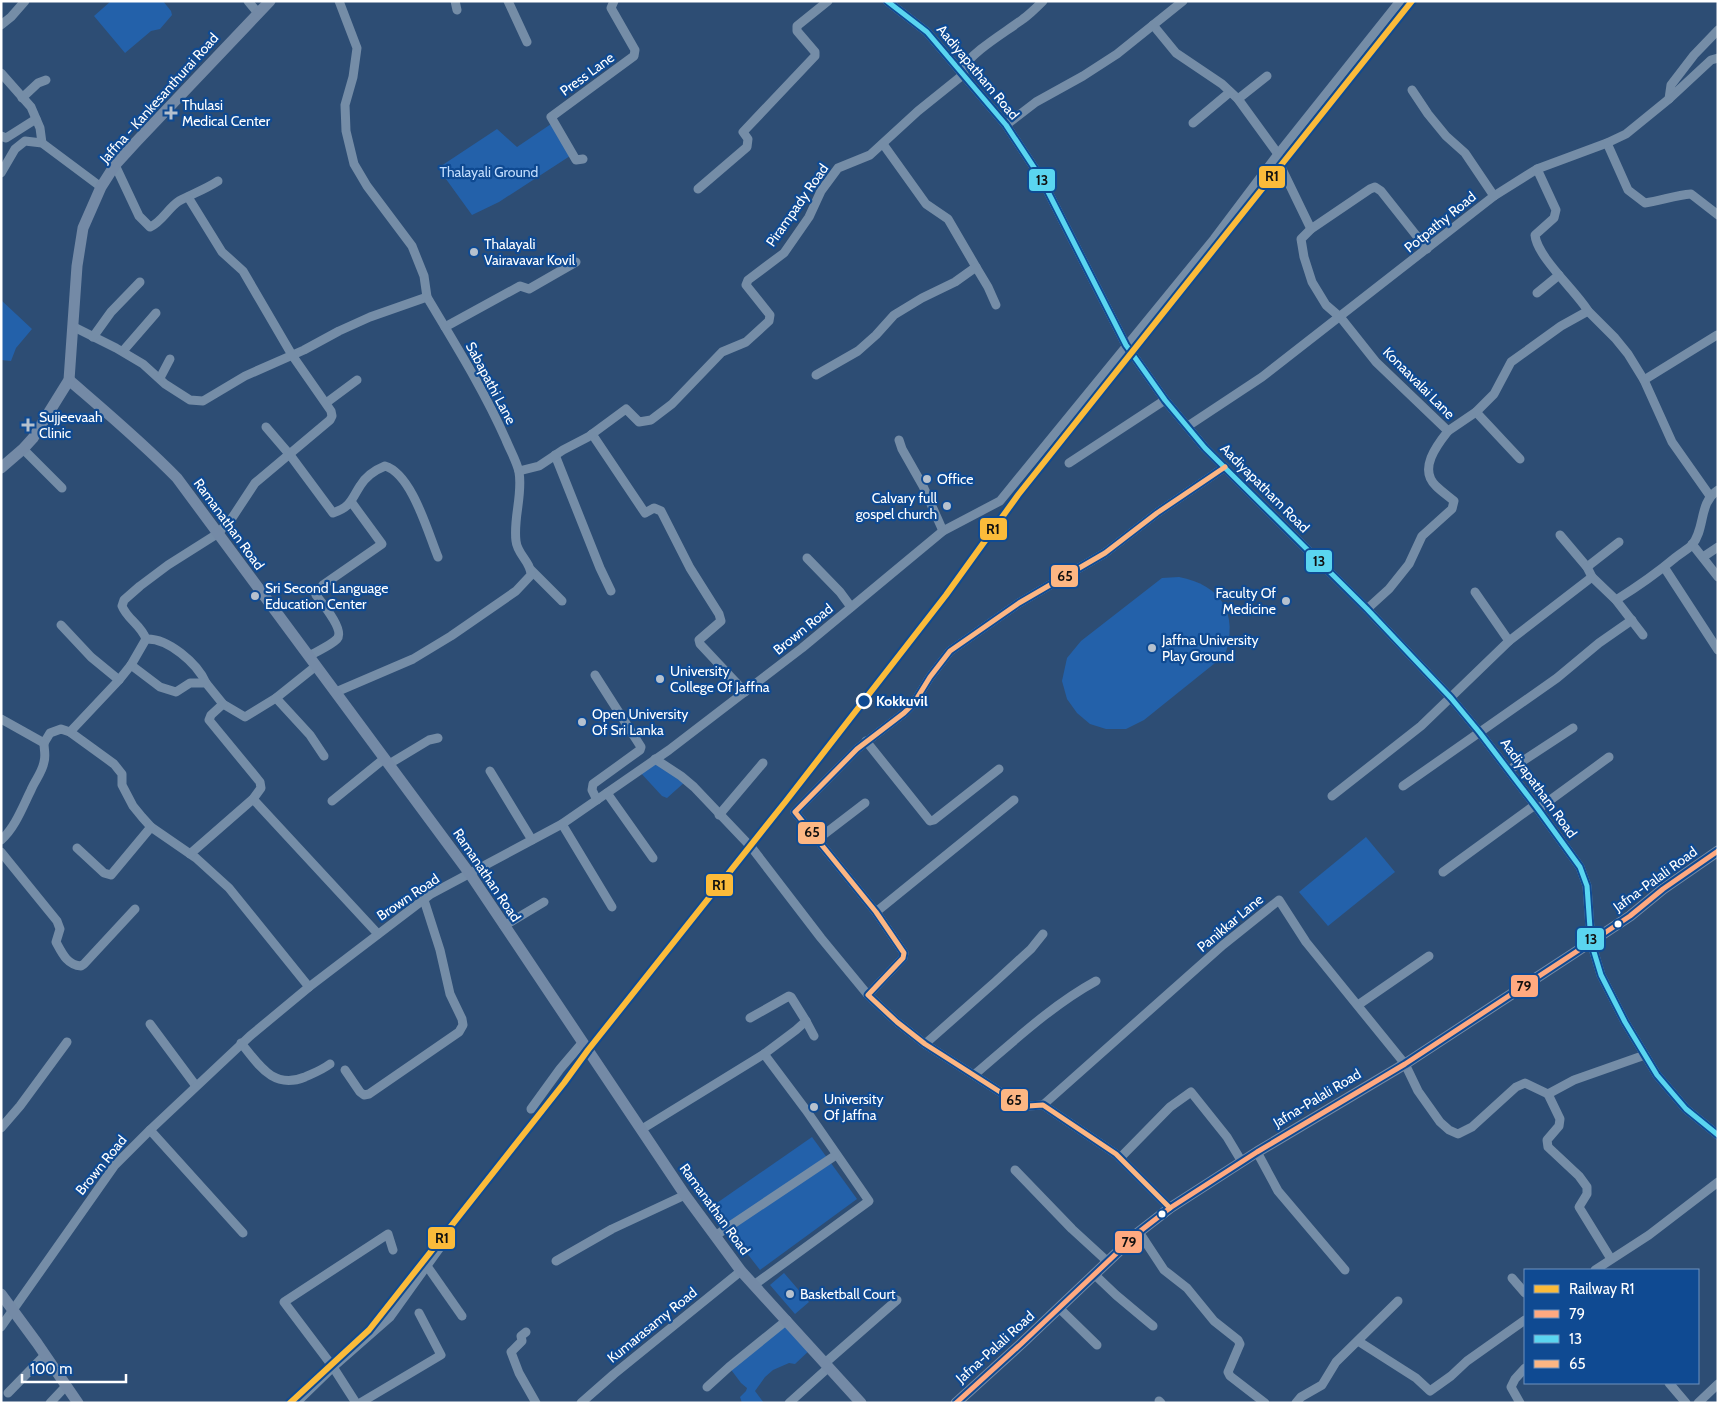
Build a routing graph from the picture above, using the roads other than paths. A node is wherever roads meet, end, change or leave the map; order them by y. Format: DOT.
graph roads {
  1 [pos="25,1"];
  2 [pos="248,1"];
  3 [pos="270,1"];
  4 [pos="339,1"];
  5 [pos="508,1"];
  6 [pos="614,1"];
  7 [pos="828,1"];
  8 [pos="887,1"];
  9 [pos="1044,1"];
  10 [pos="1183,1"];
  11 [pos="1400,1"];
  12 [pos="258,13"];
  13 [pos="1,25"];
  14 [pos="1153,25"];
  15 [pos="1718,30"];
  16 [pos="527,42"];
  17 [pos="1718,58"];
  18 [pos="1,73"];
  19 [pos="962,73"];
  20 [pos="1267,76"];
  21 [pos="46,80"];
  22 [pos="1412,90"];
  23 [pos="1230,92"];
  24 [pos="22,98"];
  25 [pos="1238,99"];
  26 [pos="1669,99"];
  27 [pos="36,119"];
  28 [pos="1193,123"];
  29 [pos="1006,125"];
  30 [pos="1,136"];
  31 [pos="42,143"];
  32 [pos="1607,143"];
  33 [pos="883,144"];
  34 [pos="1278,154"];
  35 [pos="583,159"];
  36 [pos="115,165"];
  37 [pos="1537,170"];
  38 [pos="1,173"];
  39 [pos="218,181"];
  40 [pos="101,187"];
  41 [pos="698,189"];
  42 [pos="1494,196"];
  43 [pos="188,197"];
  44 [pos="1718,215"];
  45 [pos="1311,229"];
  46 [pos="1427,249"];
  47 [pos="576,262"];
  48 [pos="976,268"];
  49 [pos="1558,275"];
  50 [pos="140,282"];
  51 [pos="1536,293"];
  52 [pos="427,296"];
  53 [pos="996,305"];
  54 [pos="1588,311"];
  55 [pos="156,313"];
  56 [pos="1341,318"];
  57 [pos="74,327"];
  58 [pos="445,327"];
  59 [pos="1718,335"];
  60 [pos="93,337"];
  61 [pos="1126,345"];
  62 [pos="122,351"];
  63 [pos="292,355"];
  64 [pos="170,359"];
  65 [pos="816,375"];
  66 [pos="160,378"];
  67 [pos="69,380"];
  68 [pos="357,380"];
  69 [pos="1644,380"];
  70 [pos="1165,400"];
  71 [pos="326,404"];
  72 [pos="1476,412"];
  73 [pos="1188,426"];
  74 [pos="266,427"];
  75 [pos="1448,431"];
  76 [pos="592,434"];
  77 [pos="899,440"];
  78 [pos="23,449"];
  79 [pos="290,455"];
  80 [pos="555,455"];
  81 [pos="1520,459"];
  82 [pos="1069,463"];
  83 [pos="1,468"];
  84 [pos="1225,468"];
  85 [pos="519,471"];
  86 [pos="62,488"];
  87 [pos="1714,493"];
  88 [pos="352,503"];
  89 [pos="943,531"];
  90 [pos="217,534"];
  91 [pos="1560,535"];
  92 [pos="1619,542"];
  93 [pos="1692,544"];
  94 [pos="1718,547"];
  95 [pos="438,557"];
  96 [pos="1702,557"];
  97 [pos="807,558"];
  98 [pos="1587,567"];
  99 [pos="1664,568"];
  100 [pos="531,570"];
  101 [pos="1592,577"];
  102 [pos="1718,577"];
  103 [pos="611,591"];
  104 [pos="1475,592"];
  105 [pos="1616,600"];
  106 [pos="562,601"];
  107 [pos="850,607"];
  108 [pos="1368,609"];
  109 [pos="1632,620"];
  110 [pos="61,625"];
  111 [pos="1643,635"];
  112 [pos="146,639"];
  113 [pos="1509,641"];
  114 [pos="1718,650"];
  115 [pos="313,661"];
  116 [pos="131,665"];
  117 [pos="595,674"];
  118 [pos="120,680"];
  119 [pos="206,683"];
  120 [pos="336,692"];
  121 [pos="745,692"];
  122 [pos="276,698"];
  123 [pos="1452,698"];
  124 [pos="223,704"];
  125 [pos="1,719"];
  126 [pos="1573,728"];
  127 [pos="70,732"];
  128 [pos="1480,733"];
  129 [pos="438,738"];
  130 [pos="866,741"];
  131 [pos="44,743"];
  132 [pos="324,756"];
  133 [pos="1610,757"];
  134 [pos="655,759"];
  135 [pos="387,761"];
  136 [pos="763,763"];
  137 [pos="999,769"];
  138 [pos="1508,770"];
  139 [pos="490,772"];
  140 [pos="1403,786"];
  141 [pos="607,793"];
  142 [pos="1332,796"];
  143 [pos="253,799"];
  144 [pos="597,800"];
  145 [pos="1014,800"];
  146 [pos="332,802"];
  147 [pos="865,803"];
  148 [pos="1536,807"];
  149 [pos="719,815"];
  150 [pos="562,824"];
  151 [pos="151,827"];
  152 [pos="818,839"];
  153 [pos="1,840"];
  154 [pos="532,840"];
  155 [pos="77,848"];
  156 [pos="1718,851"];
  157 [pos="1,852"];
  158 [pos="190,854"];
  159 [pos="653,858"];
  160 [pos="1443,872"];
  161 [pos="470,874"];
  162 [pos="424,900"];
  163 [pos="544,902"];
  164 [pos="612,907"];
  165 [pos="135,909"];
  166 [pos="876,912"];
  167 [pos="504,926"];
  168 [pos="378,934"];
  169 [pos="1043,934"];
  170 [pos="1591,942"];
  171 [pos="1429,956"];
  172 [pos="1096,981"];
  173 [pos="309,987"];
  174 [pos="868,995"];
  175 [pos="1358,1006"];
  176 [pos="750,1018"];
  177 [pos="806,1021"];
  178 [pos="150,1024"];
  179 [pos="814,1036"];
  180 [pos="67,1042"];
  181 [pos="583,1042"];
  182 [pos="241,1043"];
  183 [pos="925,1044"];
  184 [pos="764,1054"];
  185 [pos="1645,1056"];
  186 [pos="330,1064"];
  187 [pos="1404,1064"];
  188 [pos="345,1070"];
  189 [pos="974,1075"];
  190 [pos="196,1086"];
  191 [pos="1548,1094"];
  192 [pos="1043,1105"];
  193 [pos="530,1109"];
  194 [pos="1,1128"];
  195 [pos="642,1129"];
  196 [pos="150,1130"];
  197 [pos="1718,1135"];
  198 [pos="1256,1152"];
  199 [pos="836,1155"];
  200 [pos="1120,1158"];
  201 [pos="1242,1162"];
  202 [pos="1014,1170"];
  203 [pos="1718,1182"];
  204 [pos="685,1194"];
  205 [pos="1170,1208"];
  206 [pos="1139,1232"];
  207 [pos="243,1233"];
  208 [pos="715,1236"];
  209 [pos="441,1246"];
  210 [pos="393,1250"];
  211 [pos="1611,1259"];
  212 [pos="556,1261"];
  213 [pos="1108,1262"];
  214 [pos="426,1266"];
  215 [pos="1596,1269"];
  216 [pos="1345,1270"];
  217 [pos="742,1271"];
  218 [pos="1095,1274"];
  219 [pos="1512,1278"];
  220 [pos="754,1285"];
  221 [pos="1524,1292"];
  222 [pos="1,1294"];
  223 [pos="896,1300"];
  224 [pos="1398,1301"];
  225 [pos="1059,1308"];
  226 [pos="13,1309"];
  227 [pos="419,1314"];
  228 [pos="462,1316"];
  229 [pos="787,1320"];
  230 [pos="1524,1321"];
  231 [pos="1153,1326"];
  232 [pos="1,1327"];
  233 [pos="526,1332"];
  234 [pos="1358,1340"];
  235 [pos="1097,1345"];
  236 [pos="45,1355"];
  237 [pos="827,1365"];
  238 [pos="333,1367"];
  239 [pos="1524,1369"];
  240 [pos="1670,1384"];
  241 [pos="1718,1384"];
  242 [pos="66,1386"];
  243 [pos="707,1387"];
  244 [pos="8,1393"];
  245 [pos="50,1403"];
  246 [pos="78,1403"];
  247 [pos="296,1403"];
  248 [pos="356,1403"];
  249 [pos="360,1403"];
  250 [pos="536,1403"];
  251 [pos="581,1403"];
  252 [pos="789,1403"];
  253 [pos="860,1403"];
  254 [pos="956,1403"];
  255 [pos="1265,1403"];
  256 [pos="1296,1403"];
  257 [pos="1520,1403"];
  258 [pos="1686,1403"];
  259 [pos="1698,1403"];
  1 -- 13 [label="street"];
  2 -- 12 [label="street"];
  3 -- 12 [label="main road, Jaffna - Kankesanthurai Road"];
  4 -- 52 [label="street, Sabapathi Lane"];
  5 -- 16 [label="street"];
  6 -- 35 [label="street, Press Lane"];
  7 -- 41 [label="street"];
  8 -- 19 [label="street, Aadiyapatham Road"];
  9 -- 19 [label="street, Pirampady Road"];
  10 -- 14 [label="street"];
  11 -- 34 [label="street"];
  12 -- 36 [label="main road, Jaffna - Kankesanthurai Road"];
  14 -- 23 [label="street"];
  14 -- 29 [label="street"];
  15 -- 26 [label="street"];
  17 -- 26 [label="street, Potpathy Road"];
  18 -- 24 [label="street"];
  19 -- 29 [label="street, Aadiyapatham Road"];
  19 -- 33 [label="street, Pirampady Road"];
  20 -- 25 [label="street"];
  21 -- 24 [label="street"];
  22 -- 42 [label="street"];
  23 -- 25 [label="street"];
  23 -- 28 [label="street"];
  24 -- 27 [label="street"];
  25 -- 34 [label="street"];
  26 -- 32 [label="street, Potpathy Road"];
  27 -- 30 [label="street"];
  27 -- 31 [label="street"];
  29 -- 61 [label="street, Aadiyapatham Road"];
  31 -- 38 [label="street"];
  31 -- 40 [label="street"];
  32 -- 37 [label="street, Potpathy Road"];
  32 -- 44 [label="street"];
  33 -- 48 [label="street"];
  33 -- 76 [label="street, Pirampady Road"];
  34 -- 45 [label="street"];
  34 -- 61 [label="street"];
  36 -- 40 [label="main road, Jaffna - Kankesanthurai Road"];
  36 -- 43 [label="street"];
  37 -- 42 [label="street, Potpathy Road"];
  37 -- 49 [label="street"];
  39 -- 43 [label="street"];
  40 -- 57 [label="main road, Jaffna - Kankesanthurai Road"];
  42 -- 46 [label="street, Potpathy Road"];
  43 -- 63 [label="street"];
  45 -- 46 [label="street"];
  45 -- 56 [label="street, Konaavalai Lane"];
  46 -- 56 [label="street, Potpathy Road"];
  47 -- 58 [label="street"];
  48 -- 53 [label="street"];
  48 -- 65 [label="street"];
  49 -- 51 [label="street"];
  49 -- 54 [label="street"];
  50 -- 60 [label="street"];
  52 -- 58 [label="street, Sabapathi Lane"];
  52 -- 63 [label="street"];
  54 -- 69 [label="street"];
  54 -- 72 [label="street"];
  55 -- 62 [label="street"];
  56 -- 73 [label="street, Potpathy Road"];
  56 -- 75 [label="street, Konaavalai Lane"];
  57 -- 60 [label="street"];
  57 -- 67 [label="main road, Jaffna - Kankesanthurai Road"];
  58 -- 85 [label="street, Sabapathi Lane"];
  59 -- 69 [label="street"];
  60 -- 62 [label="street"];
  61 -- 70 [label="street, Aadiyapatham Road"];
  61 -- 89 [label="street, Brown Road"];
  62 -- 66 [label="street"];
  63 -- 66 [label="street"];
  63 -- 71 [label="street"];
  64 -- 66 [label="street"];
  67 -- 78 [label="main road, Jaffna - Kankesanthurai Road"];
  67 -- 90 [label="main road, Ramanathan Road"];
  68 -- 71 [label="street"];
  69 -- 87 [label="street"];
  70 -- 73 [label="street, Aadiyapatham Road"];
  70 -- 82 [label="street"];
  71 -- 79 [label="street"];
  72 -- 75 [label="street"];
  72 -- 81 [label="street"];
  73 -- 84 [label="street, Aadiyapatham Road"];
  74 -- 79 [label="street"];
  75 -- 108 [label="street, Konaavalai Lane"];
  76 -- 80 [label="street, Pirampady Road"];
  76 -- 121 [label="street"];
  77 -- 89 [label="street"];
  78 -- 83 [label="main road, Jaffna - Kankesanthurai Road"];
  78 -- 86 [label="street"];
  79 -- 88 [label="street"];
  79 -- 90 [label="street"];
  80 -- 85 [label="street, Pirampady Road"];
  80 -- 103 [label="street"];
  84 -- 108 [label="street, Aadiyapatham Road"];
  84 -- 130 [label="street"];
  85 -- 100 [label="street, Sabapathi Lane"];
  87 -- 93 [label="street"];
  88 -- 95 [label="street"];
  88 -- 115 [label="street"];
  89 -- 107 [label="street, Brown Road"];
  90 -- 112 [label="street"];
  90 -- 115 [label="main road, Ramanathan Road"];
  91 -- 98 [label="street"];
  92 -- 98 [label="street"];
  93 -- 96 [label="street"];
  93 -- 99 [label="street"];
  94 -- 96 [label="street"];
  96 -- 102 [label="street"];
  97 -- 107 [label="street"];
  98 -- 101 [label="street"];
  99 -- 105 [label="street"];
  99 -- 114 [label="street"];
  100 -- 106 [label="street, Sabapathi Lane"];
  100 -- 120 [label="street"];
  101 -- 105 [label="street"];
  101 -- 113 [label="street"];
  104 -- 113 [label="street"];
  105 -- 109 [label="street"];
  107 -- 121 [label="street, Brown Road"];
  108 -- 123 [label="street, Aadiyapatham Road"];
  109 -- 111 [label="street"];
  109 -- 128 [label="street"];
  110 -- 118 [label="street"];
  112 -- 116 [label="street"];
  112 -- 119 [label="street"];
  113 -- 123 [label="street"];
  115 -- 120 [label="main road, Ramanathan Road"];
  115 -- 122 [label="street"];
  116 -- 118 [label="street"];
  116 -- 119 [label="street"];
  117 -- 144 [label="street"];
  118 -- 127 [label="street"];
  119 -- 124 [label="street"];
  120 -- 135 [label="main road, Ramanathan Road"];
  121 -- 134 [label="street, Brown Road"];
  122 -- 124 [label="street"];
  122 -- 132 [label="street"];
  123 -- 128 [label="street, Aadiyapatham Road"];
  123 -- 142 [label="street"];
  124 -- 143 [label="street"];
  125 -- 131 [label="street"];
  126 -- 138 [label="street"];
  127 -- 131 [label="street"];
  127 -- 151 [label="street"];
  128 -- 138 [label="street, Aadiyapatham Road"];
  128 -- 140 [label="street"];
  129 -- 135 [label="street"];
  130 -- 137 [label="street"];
  130 -- 152 [label="street"];
  131 -- 153 [label="street"];
  133 -- 148 [label="street"];
  134 -- 141 [label="street, Brown Road"];
  134 -- 149 [label="street"];
  135 -- 146 [label="street"];
  135 -- 161 [label="main road, Ramanathan Road"];
  136 -- 149 [label="street"];
  138 -- 148 [label="street, Aadiyapatham Road"];
  139 -- 154 [label="street"];
  141 -- 144 [label="street, Brown Road"];
  141 -- 159 [label="street"];
  143 -- 158 [label="street"];
  143 -- 168 [label="street"];
  144 -- 150 [label="street, Brown Road"];
  145 -- 166 [label="street"];
  147 -- 152 [label="street"];
  148 -- 160 [label="street"];
  148 -- 170 [label="street, Aadiyapatham Road"];
  149 -- 174 [label="street"];
  150 -- 154 [label="street, Brown Road"];
  150 -- 164 [label="street"];
  151 -- 155 [label="street"];
  151 -- 158 [label="street"];
  152 -- 166 [label="street"];
  154 -- 161 [label="street, Brown Road"];
  156 -- 170 [label="main road, Jafna-Palali Road"];
  157 -- 165 [label="street"];
  158 -- 173 [label="street"];
  161 -- 162 [label="street, Brown Road"];
  161 -- 167 [label="main road, Ramanathan Road"];
  162 -- 168 [label="street, Brown Road"];
  162 -- 188 [label="street"];
  163 -- 167 [label="street"];
  166 -- 174 [label="street"];
  167 -- 181 [label="main road, Ramanathan Road"];
  168 -- 173 [label="street, Brown Road"];
  169 -- 183 [label="street"];
  170 -- 185 [label="street, Aadiyapatham Road"];
  170 -- 187 [label="main road, Jafna-Palali Road"];
  171 -- 175 [label="street"];
  172 -- 189 [label="street"];
  173 -- 182 [label="street, Brown Road"];
  174 -- 183 [label="street"];
  175 -- 187 [label="street, Panikkar Lane"];
  175 -- 192 [label="street, Panikkar Lane"];
  176 -- 177 [label="street"];
  177 -- 179 [label="street"];
  177 -- 184 [label="street"];
  178 -- 190 [label="street"];
  180 -- 194 [label="street"];
  181 -- 193 [label="street"];
  181 -- 195 [label="main road, Ramanathan Road"];
  182 -- 186 [label="street"];
  182 -- 190 [label="street, Brown Road"];
  183 -- 189 [label="street"];
  184 -- 195 [label="street"];
  184 -- 199 [label="street"];
  185 -- 191 [label="street"];
  185 -- 197 [label="street, Aadiyapatham Road"];
  187 -- 191 [label="street, Panikkar Lane"];
  187 -- 198 [label="main road, Jafna-Palali Road"];
  189 -- 192 [label="street"];
  190 -- 196 [label="street, Brown Road"];
  191 -- 211 [label="street"];
  192 -- 200 [label="street"];
  195 -- 204 [label="main road, Ramanathan Road"];
  196 -- 207 [label="street"];
  196 -- 226 [label="street, Brown Road"];
  198 -- 201 [label="main road, Jafna-Palali Road"];
  198 -- 216 [label="street"];
  199 -- 208 [label="street"];
  199 -- 220 [label="street"];
  200 -- 201 [label="street"];
  200 -- 205 [label="street"];
  201 -- 205 [label="main road, Jafna-Palali Road"];
  202 -- 213 [label="street"];
  203 -- 211 [label="street"];
  204 -- 208 [label="main road, Ramanathan Road"];
  204 -- 212 [label="street"];
  205 -- 206 [label="main road, Jafna-Palali Road"];
  206 -- 213 [label="main road, Jafna-Palali Road"];
  206 -- 255 [label="street"];
  208 -- 217 [label="main road, Ramanathan Road"];
  209 -- 214 [label="street"];
  210 -- 238 [label="street"];
  211 -- 215 [label="street"];
  213 -- 218 [label="main road, Jafna-Palali Road"];
  214 -- 228 [label="street"];
  214 -- 238 [label="street"];
  217 -- 220 [label="main road, Ramanathan Road"];
  217 -- 251 [label="street, Kumarasamy Road"];
  218 -- 225 [label="main road, Jafna-Palali Road"];
  218 -- 231 [label="street"];
  219 -- 221 [label="street"];
  220 -- 229 [label="main road, Ramanathan Road"];
  222 -- 226 [label="main road"];
  223 -- 237 [label="street"];
  224 -- 234 [label="street"];
  225 -- 235 [label="street"];
  225 -- 254 [label="main road, Jafna-Palali Road"];
  226 -- 232 [label="street, Brown Road"];
  226 -- 236 [label="main road"];
  227 -- 249 [label="street"];
  229 -- 237 [label="main road, Ramanathan Road"];
  229 -- 243 [label="street"];
  230 -- 234 [label="street"];
  233 -- 250 [label="street"];
  234 -- 256 [label="street"];
  236 -- 242 [label="main road"];
  236 -- 244 [label="street"];
  237 -- 252 [label="street"];
  237 -- 253 [label="main road, Ramanathan Road"];
  238 -- 247 [label="street"];
  238 -- 248 [label="street"];
  239 -- 257 [label="street"];
  240 -- 258 [label="street"];
  241 -- 259 [label="street"];
  242 -- 245 [label="street"];
  242 -- 246 [label="main road"];
}
